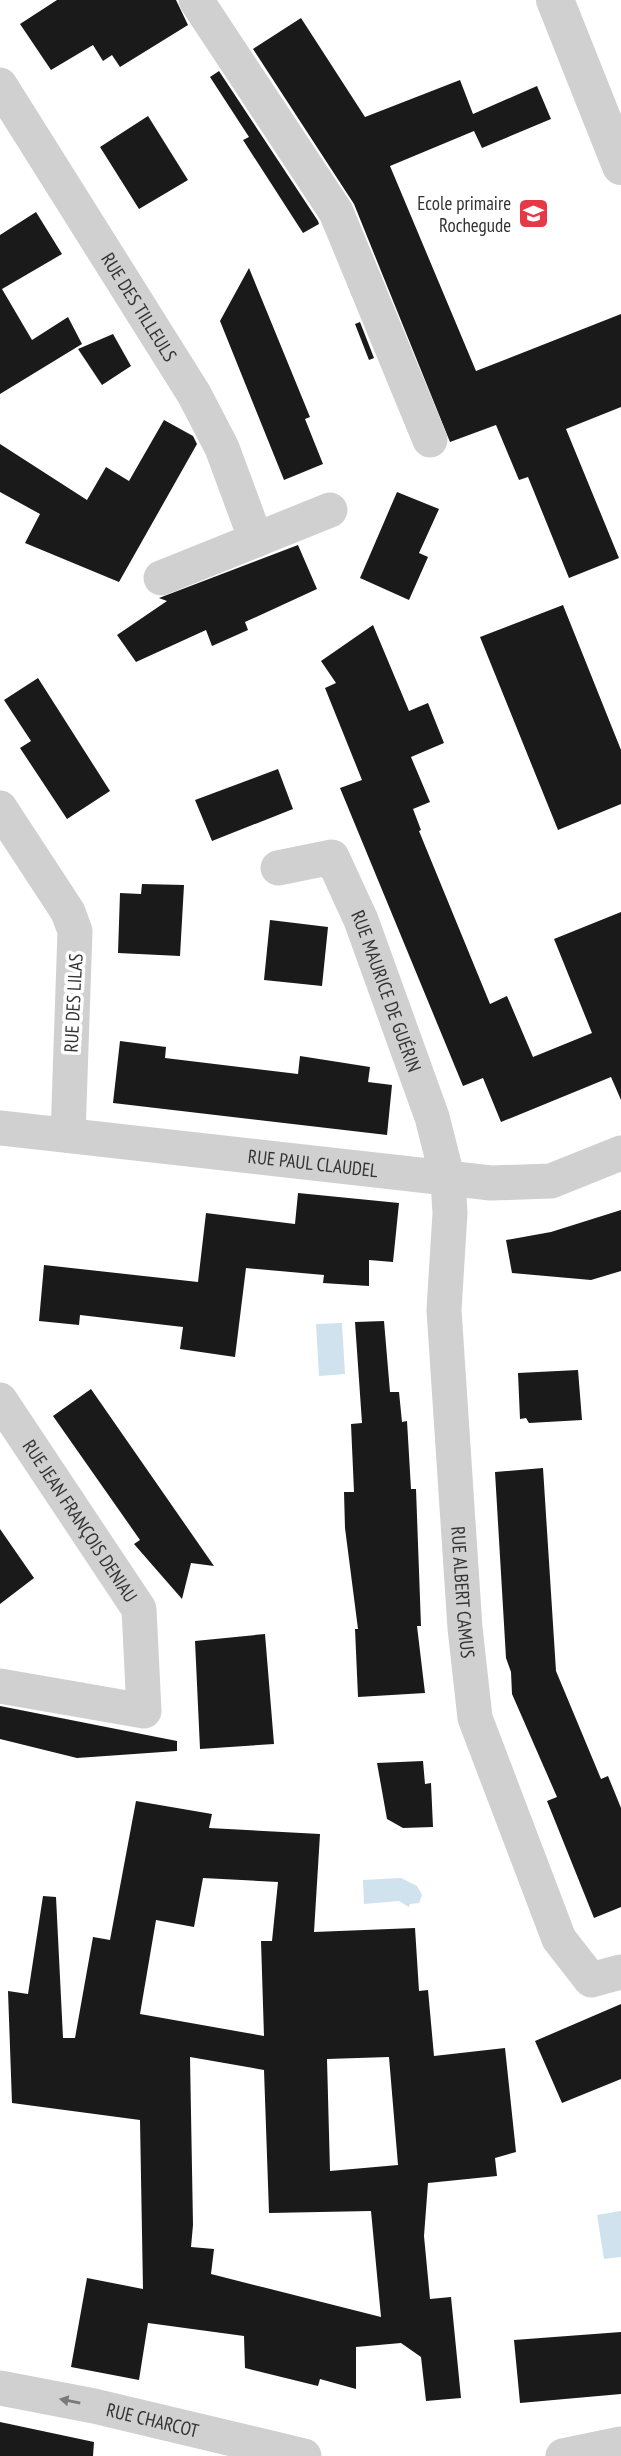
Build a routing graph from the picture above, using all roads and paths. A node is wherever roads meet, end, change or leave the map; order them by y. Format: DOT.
graph roads {
  1 [pos="196,0"];
  2 [pos="555,0"];
  3 [pos="0,85"];
  4 [pos="621,166"];
  5 [pos="430,440"];
  6 [pos="330,510"];
  7 [pos="256,540"];
  8 [pos="161,578"];
  9 [pos="0,808"];
  10 [pos="278,868"];
  11 [pos="0,1128"];
  12 [pos="68,1135"];
  13 [pos="621,1153"];
  14 [pos="448,1180"];
  15 [pos="0,1399"];
  16 [pos="0,1686"];
  17 [pos="606,1976"];
  18 [pos="0,2388"];
  19 [pos="621,2444"];
  20 [pos="304,2456"];
  21 [pos="564,2456"];
  1 -- 5 [label="street"];
  2 -- 4 [label="street"];
  3 -- 7 [label="street, RUE DES TILLEULS"];
  6 -- 7 [label="street"];
  7 -- 8 [label="street"];
  9 -- 12 [label="street, RUE DES LILAS"];
  10 -- 14 [label="street, RUE MAURICE DE GUÉRIN"];
  11 -- 12 [label="street, RUE PAUL CLAUDEL"];
  12 -- 14 [label="street, RUE PAUL CLAUDEL"];
  13 -- 14 [label="street, RUE PAUL CLAUDEL"];
  14 -- 17 [label="street, RUE ALBERT CAMUS"];
  15 -- 16 [label="street, RUE JEAN FRANÇOIS DENIAU"];
  20 -- 18 [label="street, RUE CHARCOT, one-way"];
  19 -- 21 [label="street"];
}
